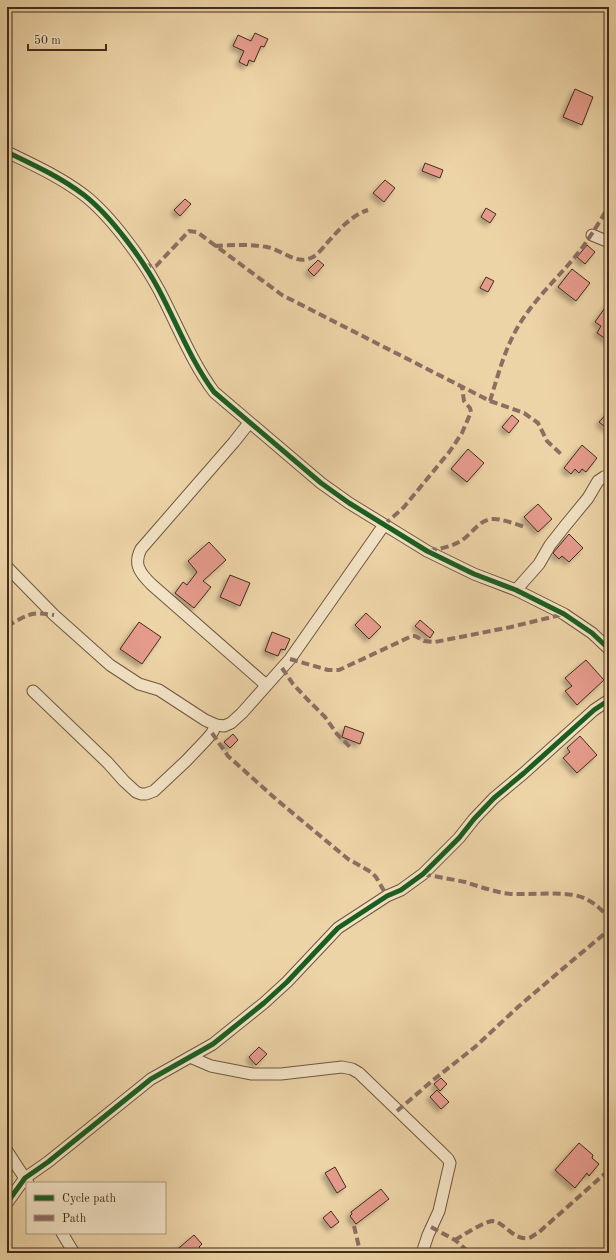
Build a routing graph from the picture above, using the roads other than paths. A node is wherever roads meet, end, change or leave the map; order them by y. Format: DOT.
graph roads {
  1 [pos="7,152"];
  2 [pos="592,235"];
  3 [pos="609,242"];
  4 [pos="249,422"];
  5 [pos="609,476"];
  6 [pos="384,525"];
  7 [pos="7,567"];
  8 [pos="516,590"];
  9 [pos="609,649"];
  10 [pos="266,685"];
  11 [pos="33,691"];
  12 [pos="609,700"];
  13 [pos="216,725"];
  14 [pos="190,1057"];
  15 [pos="7,1151"];
  16 [pos="26,1181"];
  17 [pos="7,1203"];
  18 [pos="63,1234"];
  19 [pos="74,1253"];
  20 [pos="422,1253"];
  1 -- 4 [label="street"];
  2 -- 3 [label="street"];
  4 -- 6 [label="street"];
  4 -- 10 [label="street"];
  5 -- 8 [label="street"];
  6 -- 8 [label="street"];
  6 -- 10 [label="street"];
  7 -- 13 [label="street"];
  8 -- 9 [label="street"];
  10 -- 13 [label="street"];
  11 -- 13 [label="street"];
  12 -- 14 [label="street"];
  14 -- 16 [label="street"];
  14 -- 20 [label="street"];
  15 -- 16 [label="street"];
  16 -- 17 [label="street"];
  18 -- 19 [label="street"];
}
